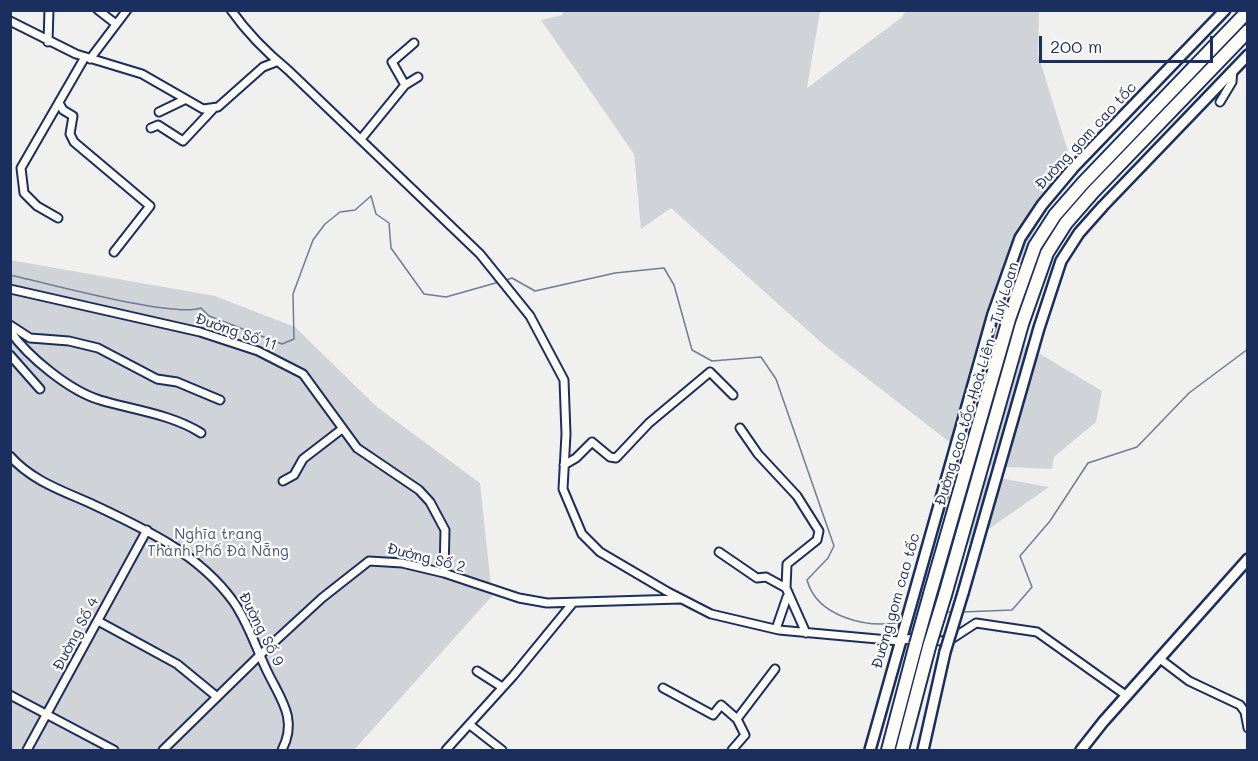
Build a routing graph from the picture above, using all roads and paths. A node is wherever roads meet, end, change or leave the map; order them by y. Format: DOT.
graph roads {
  1 [pos="49,10"];
  2 [pos="98,10"];
  3 [pos="127,10"];
  4 [pos="231,10"];
  5 [pos="1225,10"];
  6 [pos="1248,11"];
  7 [pos="10,21"];
  8 [pos="116,24"];
  9 [pos="1248,31"];
  10 [pos="48,42"];
  11 [pos="414,43"];
  12 [pos="1248,55"];
  13 [pos="87,58"];
  14 [pos="276,62"];
  15 [pos="1233,70"];
  16 [pos="418,77"];
  17 [pos="405,85"];
  18 [pos="184,100"];
  19 [pos="1220,102"];
  20 [pos="58,103"];
  21 [pos="213,109"];
  22 [pos="159,112"];
  23 [pos="151,128"];
  24 [pos="361,139"];
  25 [pos="58,218"];
  26 [pos="114,252"];
  27 [pos="10,290"];
  28 [pos="10,326"];
  29 [pos="10,331"];
  30 [pos="10,355"];
  31 [pos="40,389"];
  32 [pos="733,395"];
  33 [pos="220,400"];
  34 [pos="740,428"];
  35 [pos="342,429"];
  36 [pos="201,433"];
  37 [pos="10,456"];
  38 [pos="564,465"];
  39 [pos="283,481"];
  40 [pos="147,530"];
  41 [pos="719,552"];
  42 [pos="1248,559"];
  43 [pos="444,573"];
  44 [pos="786,588"];
  45 [pos="787,597"];
  46 [pos="682,599"];
  47 [pos="572,604"];
  48 [pos="98,621"];
  49 [pos="776,629"];
  50 [pos="806,633"];
  51 [pos="900,640"];
  52 [pos="260,655"];
  53 [pos="1160,659"];
  54 [pos="775,669"];
  55 [pos="477,671"];
  56 [pos="502,687"];
  57 [pos="663,688"];
  58 [pos="10,695"];
  59 [pos="216,696"];
  60 [pos="1127,696"];
  61 [pos="47,715"];
  62 [pos="737,719"];
  63 [pos="470,724"];
  64 [pos="1248,728"];
  65 [pos="27,750"];
  66 [pos="114,750"];
  67 [pos="163,750"];
  68 [pos="282,750"];
  69 [pos="446,750"];
  70 [pos="502,750"];
  71 [pos="732,750"];
  72 [pos="870,750"];
  73 [pos="888,750"];
  74 [pos="902,750"];
  75 [pos="923,750"];
  76 [pos="1081,750"];
  1 -- 10 [label="street"];
  2 -- 8 [label="street"];
  3 -- 8 [label="street"];
  4 -- 14 [label="street"];
  5 -- 51 [label="main road, Đường gom cao tốc"];
  6 -- 73 [label="highway, Đường cao tốc Hoà Liên - Tuý Loan, bridge"];
  7 -- 10 [label="street"];
  8 -- 13 [label="street"];
  9 -- 74 [label="highway, Đường cao tốc Hoà Liên - Tuý Loan, bridge"];
  10 -- 13 [label="street"];
  11 -- 17 [label="street"];
  12 -- 15 [label="main road"];
  13 -- 18 [label="street"];
  13 -- 20 [label="street"];
  14 -- 21 [label="street"];
  14 -- 24 [label="street"];
  15 -- 19 [label="street"];
  15 -- 75 [label="main road, bridge"];
  16 -- 17 [label="street"];
  17 -- 24 [label="street"];
  18 -- 21 [label="street"];
  18 -- 22 [label="street"];
  20 -- 25 [label="street"];
  20 -- 26 [label="street"];
  21 -- 23 [label="street"];
  24 -- 38 [label="street"];
  27 -- 35 [label="street, Đường Số 11"];
  28 -- 33 [label="street"];
  29 -- 36 [label="street"];
  30 -- 31 [label="street"];
  32 -- 38 [label="street"];
  34 -- 44 [label="street"];
  35 -- 39 [label="street"];
  35 -- 43 [label="street, Đường Số 11"];
  37 -- 40 [label="street, Đường Số 9"];
  38 -- 46 [label="street"];
  40 -- 48 [label="street, Đường Số 4"];
  40 -- 52 [label="street, Đường Số 9"];
  41 -- 44 [label="street"];
  42 -- 53 [label="main road"];
  43 -- 47 [label="street, Đường Số 2"];
  43 -- 52 [label="street, Đường Số 2"];
  44 -- 50 [label="street"];
  45 -- 49 [label="street"];
  46 -- 47 [label="street, Đường Số 2"];
  46 -- 49 [label="street"];
  47 -- 56 [label="street"];
  48 -- 59 [label="street"];
  48 -- 61 [label="street, Đường Số 4"];
  49 -- 50 [label="street"];
  50 -- 51 [label="street"];
  51 -- 60 [label="street"];
  51 -- 72 [label="main road, Đường gom cao tốc"];
  52 -- 59 [label="street, Đường Số 2"];
  52 -- 68 [label="street, Đường Số 9"];
  53 -- 60 [label="main road"];
  53 -- 64 [label="street"];
  54 -- 62 [label="street"];
  55 -- 56 [label="street"];
  56 -- 63 [label="street"];
  57 -- 62 [label="street"];
  58 -- 61 [label="street"];
  59 -- 67 [label="street, Đường Số 2"];
  60 -- 76 [label="main road"];
  61 -- 65 [label="street, Đường Số 4"];
  61 -- 66 [label="street"];
  62 -- 71 [label="street"];
  63 -- 69 [label="street"];
  63 -- 70 [label="street"];
}
